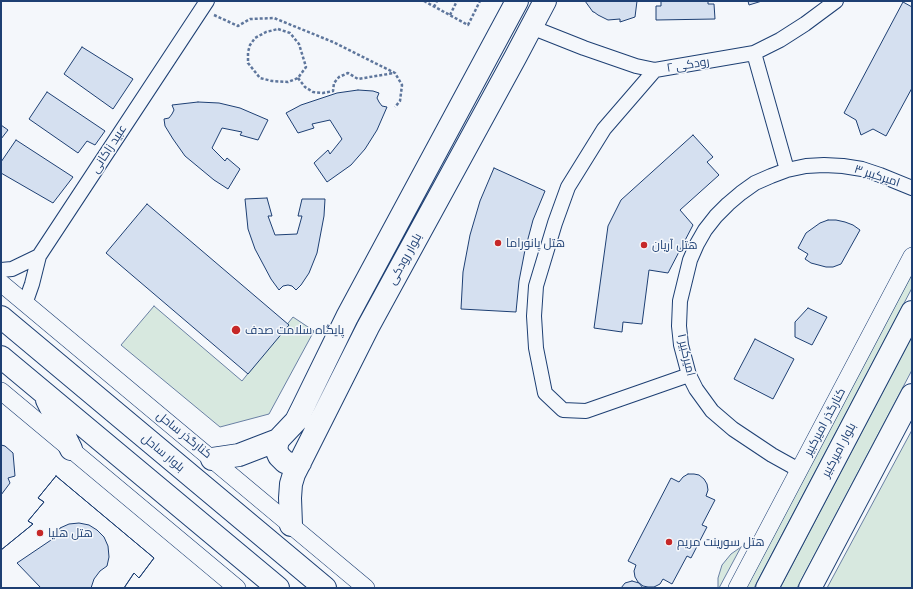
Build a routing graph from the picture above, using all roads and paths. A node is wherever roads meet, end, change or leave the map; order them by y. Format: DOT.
graph roads {
  1 [pos="424,1"];
  2 [pos="437,1"];
  3 [pos="457,1"];
  4 [pos="480,1"];
  5 [pos="517,1"];
  6 [pos="544,1"];
  7 [pos="836,1"];
  8 [pos="204,5"];
  9 [pos="434,6"];
  10 [pos="450,15"];
  11 [pos="531,27"];
  12 [pos="754,53"];
  13 [pos="655,70"];
  14 [pos="395,73"];
  15 [pos="298,78"];
  16 [pos="395,107"];
  17 [pos="787,170"];
  18 [pos="912,188"];
  19 [pos="39,256"];
  20 [pos="912,256"];
  21 [pos="690,260"];
  22 [pos="1,270"];
  23 [pos="1,283"];
  24 [pos="25,304"];
  25 [pos="912,312"];
  26 [pos="1,317"];
  27 [pos="1,357"];
  28 [pos="688,375"];
  29 [pos="1,391"];
  30 [pos="44,393"];
  31 [pos="912,395"];
  32 [pos="278,440"];
  33 [pos="71,449"];
  34 [pos="212,459"];
  35 [pos="300,463"];
  36 [pos="799,470"];
  37 [pos="291,525"];
  38 [pos="237,588"];
  39 [pos="278,588"];
  40 [pos="325,588"];
  41 [pos="366,588"];
  42 [pos="737,588"];
  43 [pos="767,588"];
  44 [pos="810,588"];
  1 -- 9 [label="path"];
  2 -- 9 [label="path"];
  3 -- 10 [label="path"];
  4 -- 10 [label="path"];
  5 -- 32 [label="main road, بلوار رودکی"];
  6 -- 11 [label="main road, بلوار رودکی"];
  7 -- 12 [label="street, رودکی ۲"];
  8 -- 14 [label="path"];
  8 -- 19 [label="street, عبید زاکانی"];
  9 -- 10 [label="path"];
  11 -- 13 [label="street, رودکی ۲"];
  11 -- 35 [label="main road, بلوار رودکی"];
  12 -- 13 [label="street, رودکی ۲"];
  12 -- 17 [label="street"];
  13 -- 28 [label="street"];
  14 -- 15 [label="path"];
  14 -- 16 [label="path"];
  15 -- 15 [label="path"];
  17 -- 18 [label="street, امیرکبیر ۳"];
  17 -- 21 [label="street, امیرکبیر ۳"];
  19 -- 22 [label="street"];
  19 -- 24 [label="street, عبید زاکانی"];
  20 -- 36 [label="street, کنارگذر امیرکبیر"];
  21 -- 28 [label="street, امیرکبیر ۱"];
  23 -- 24 [label="street, کنارگذر ساحل"];
  24 -- 34 [label="street, کنارگذر ساحل"];
  25 -- 43 [label="main road, بلوار امیرکبیر"];
  26 -- 40 [label="main road, بلوار ساحل"];
  27 -- 30 [label="main road"];
  28 -- 36 [label="street, امیرکبیر ۱"];
  29 -- 33 [label="street"];
  30 -- 33 [label="main road"];
  30 -- 39 [label="main road"];
  31 -- 44 [label="main road"];
  32 -- 34 [label="main road, بلوار رودکی"];
  32 -- 35 [label="main road"];
  33 -- 38 [label="street"];
  34 -- 37 [label="street, کنارگذر ساحل"];
  35 -- 37 [label="main road, بلوار رودکی"];
  36 -- 42 [label="street, کنارگذر امیرکبیر"];
  37 -- 41 [label="street, کنارگذر ساحل"];
}
